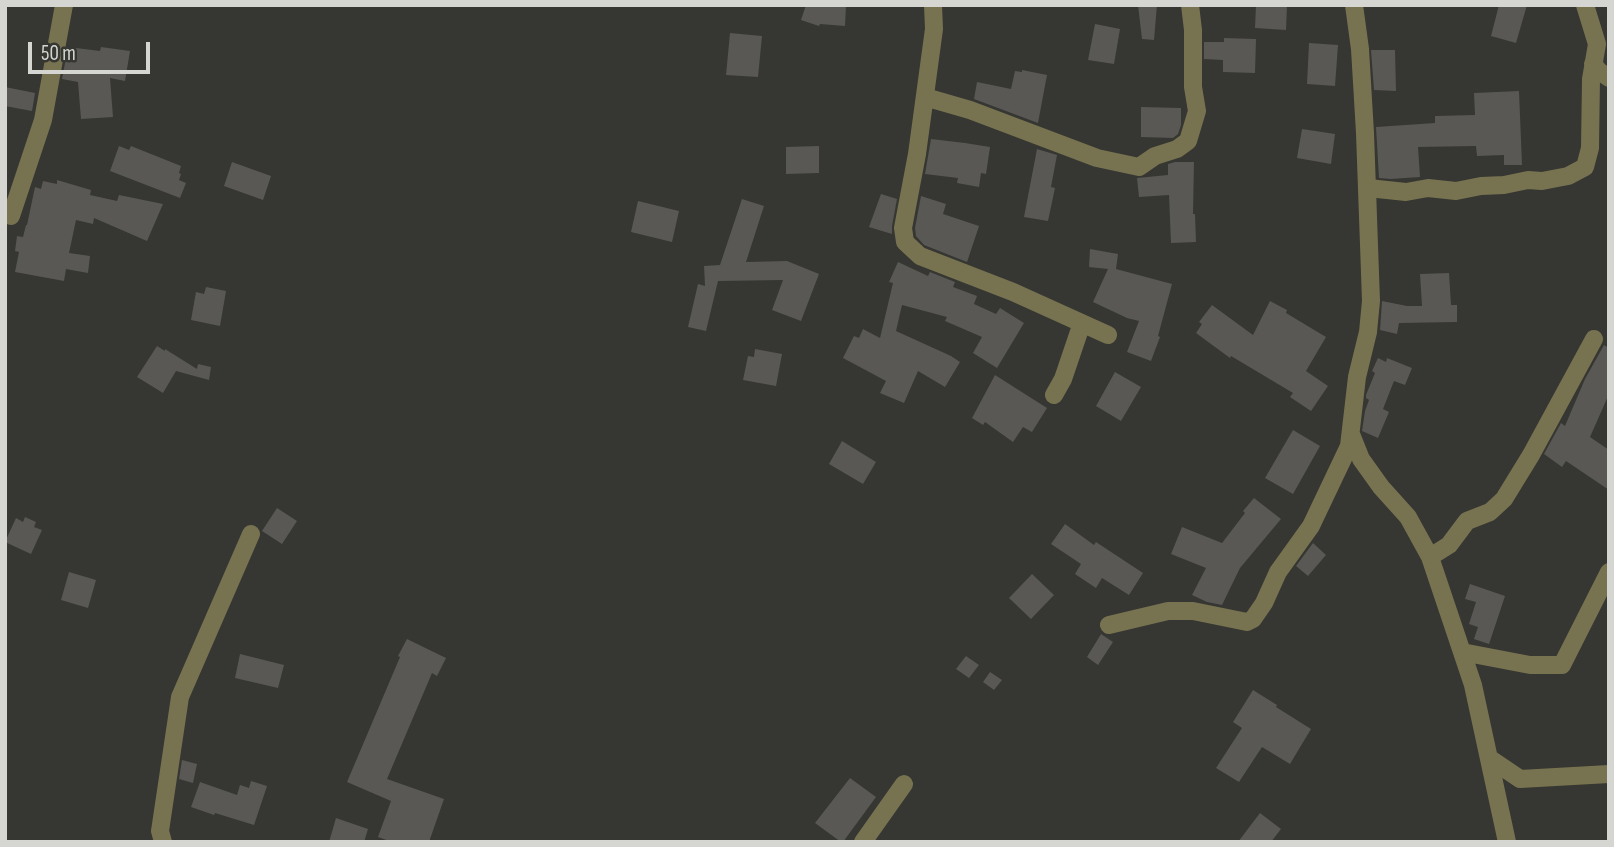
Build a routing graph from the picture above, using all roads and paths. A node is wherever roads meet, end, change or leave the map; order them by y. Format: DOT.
graph roads {
  1 [pos="64,5"];
  2 [pos="933,5"];
  3 [pos="1190,5"];
  4 [pos="1354,5"];
  5 [pos="1585,5"];
  6 [pos="1593,64"];
  7 [pos="1609,78"];
  8 [pos="925,97"];
  9 [pos="1368,188"];
  10 [pos="11,216"];
  11 [pos="1082,323"];
  12 [pos="1108,335"];
  13 [pos="1594,339"];
  14 [pos="1054,394"];
  15 [pos="1351,434"];
  16 [pos="251,534"];
  17 [pos="1430,557"];
  18 [pos="1609,572"];
  19 [pos="1109,625"];
  20 [pos="1462,652"];
  21 [pos="1489,758"];
  22 [pos="1609,774"];
  23 [pos="904,784"];
  24 [pos="163,842"];
  25 [pos="863,842"];
  26 [pos="1507,842"];
  1 -- 10 [label="street"];
  2 -- 8 [label="street"];
  3 -- 8 [label="street"];
  4 -- 9 [label="street"];
  5 -- 6 [label="street"];
  6 -- 7 [label="street"];
  6 -- 9 [label="street"];
  8 -- 11 [label="street"];
  9 -- 15 [label="street"];
  11 -- 12 [label="street"];
  11 -- 14 [label="street"];
  13 -- 17 [label="street"];
  15 -- 17 [label="street"];
  15 -- 19 [label="street"];
  16 -- 24 [label="street"];
  17 -- 20 [label="street"];
  18 -- 20 [label="street"];
  20 -- 21 [label="street"];
  21 -- 22 [label="street"];
  21 -- 26 [label="street"];
  23 -- 25 [label="street"];
}
